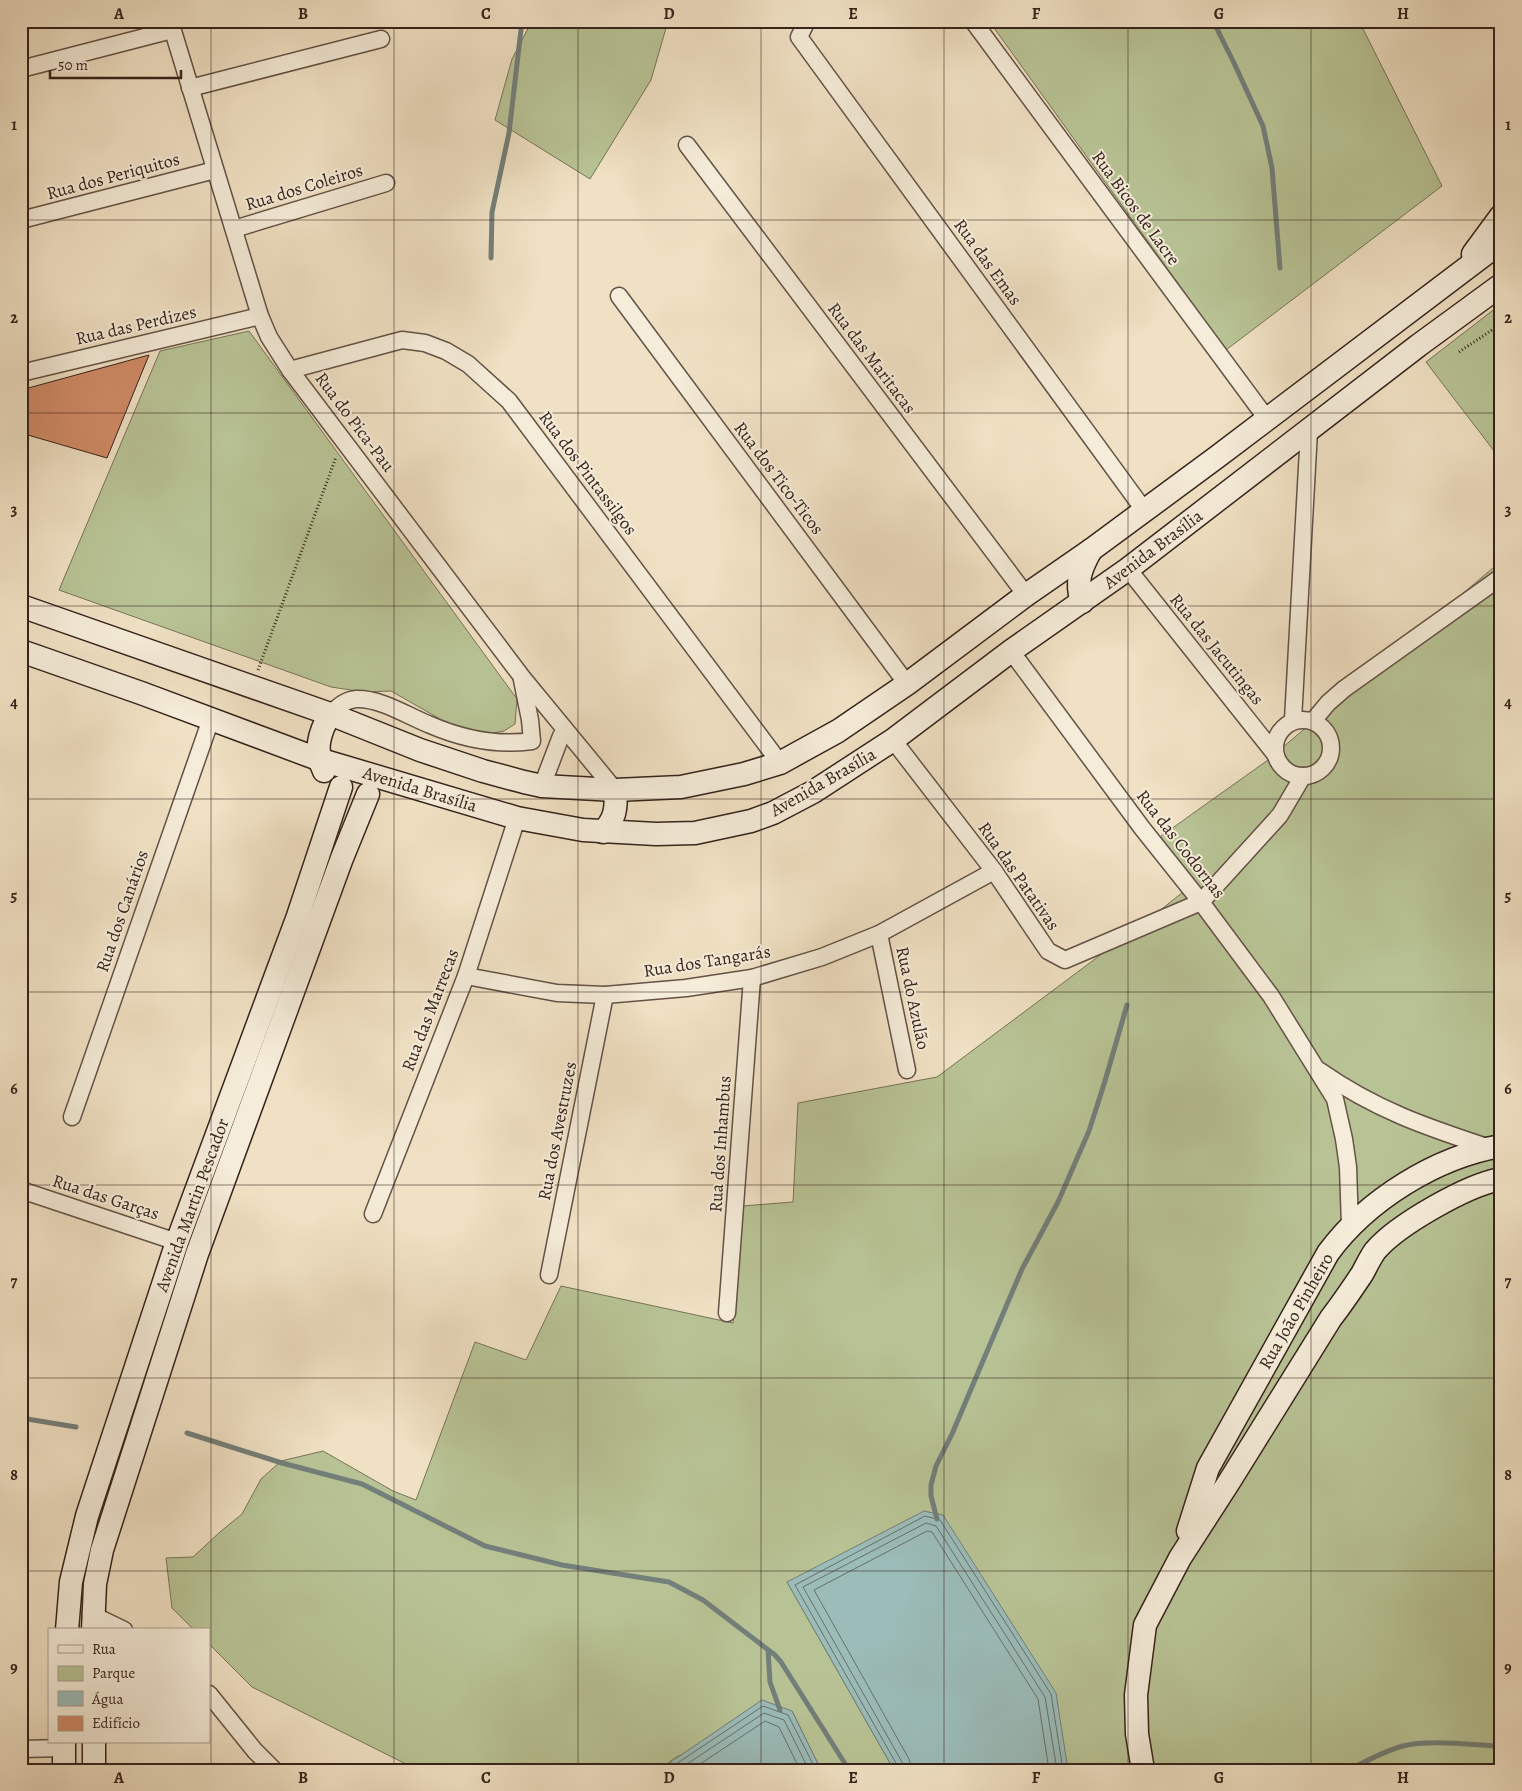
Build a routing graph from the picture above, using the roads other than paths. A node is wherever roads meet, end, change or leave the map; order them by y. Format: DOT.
graph roads {
  1 [pos="807,21"];
  2 [pos="973,21"];
  3 [pos="171,26"];
  4 [pos="381,39"];
  5 [pos="21,69"];
  6 [pos="190,88"];
  7 [pos="687,145"];
  8 [pos="215,170"];
  9 [pos="386,183"];
  10 [pos="1501,216"];
  11 [pos="21,220"];
  12 [pos="234,229"];
  13 [pos="1501,242"];
  14 [pos="1461,270"];
  15 [pos="1501,285"];
  16 [pos="619,296"];
  17 [pos="260,316"];
  18 [pos="290,370"];
  19 [pos="21,373"];
  20 [pos="1267,419"];
  21 [pos="1309,431"];
  22 [pos="1144,510"];
  23 [pos="1091,550"];
  24 [pos="1128,569"];
  25 [pos="1501,577"];
  26 [pos="1026,595"];
  27 [pos="1082,602"];
  28 [pos="21,606"];
  29 [pos="986,626"];
  30 [pos="1011,651"];
  31 [pos="21,652"];
  32 [pos="522,677"];
  33 [pos="907,684"];
  34 [pos="330,714"];
  35 [pos="211,719"];
  36 [pos="1293,720"];
  37 [pos="1313,721"];
  38 [pos="564,735"];
  39 [pos="893,740"];
  40 [pos="532,741"];
  41 [pos="1275,754"];
  42 [pos="318,759"];
  43 [pos="780,763"];
  44 [pos="1303,776"];
  45 [pos="397,782"];
  46 [pos="542,786"];
  47 [pos="341,787"];
  48 [pos="615,790"];
  49 [pos="368,794"];
  50 [pos="517,818"];
  51 [pos="603,832"];
  52 [pos="994,871"];
  53 [pos="1201,902"];
  54 [pos="879,934"];
  55 [pos="466,976"];
  56 [pos="752,978"];
  57 [pos="605,995"];
  58 [pos="1312,1065"];
  59 [pos="907,1070"];
  60 [pos="72,1117"];
  61 [pos="1495,1147"];
  62 [pos="1501,1179"];
  63 [pos="21,1190"];
  64 [pos="373,1214"];
  65 [pos="1350,1227"];
  66 [pos="177,1242"];
  67 [pos="549,1275"];
  68 [pos="727,1314"];
  69 [pos="1180,1558"];
  70 [pos="93,1622"];
  71 [pos="67,1628"];
  72 [pos="116,1628"];
  73 [pos="210,1695"];
  74 [pos="94,1744"];
  75 [pos="64,1745"];
  76 [pos="21,1749"];
  77 [pos="64,1770"];
  78 [pos="94,1770"];
  79 [pos="274,1770"];
  80 [pos="1144,1770"];
  1 -- 22 [label="street, Rua das Emas"];
  2 -- 20 [label="street, Rua Bicos de Lacre"];
  3 -- 5 [label="street"];
  3 -- 6 [label="street, Rua do Pica-Pau"];
  4 -- 6 [label="street"];
  6 -- 8 [label="street, Rua do Pica-Pau"];
  7 -- 26 [label="street, Rua das Maritacas"];
  8 -- 11 [label="street, Rua dos Periquitos"];
  8 -- 12 [label="street, Rua do Pica-Pau"];
  9 -- 12 [label="street, Rua dos Coleiros"];
  10 -- 14 [label="street"];
  12 -- 17 [label="street, Rua do Pica-Pau"];
  13 -- 14 [label="street, Avenida Brasília"];
  14 -- 20 [label="street, Avenida Brasília"];
  15 -- 21 [label="street, Avenida Brasília"];
  16 -- 33 [label="street, Rua dos Tico-Ticos"];
  17 -- 18 [label="street, Rua do Pica-Pau"];
  17 -- 19 [label="street, Rua das Perdizes"];
  18 -- 32 [label="street, Rua do Pica-Pau"];
  18 -- 43 [label="street, Rua dos Pintassilgos"];
  20 -- 22 [label="street, Avenida Brasília"];
  21 -- 24 [label="street, Avenida Brasília"];
  21 -- 36 [label="street"];
  22 -- 23 [label="street, Avenida Brasília"];
  23 -- 26 [label="street, Avenida Brasília"];
  23 -- 27 [label="street"];
  24 -- 27 [label="street, Avenida Brasília"];
  24 -- 41 [label="street, Rua das Jacutingas"];
  25 -- 37 [label="street"];
  26 -- 29 [label="street, Avenida Brasília"];
  27 -- 30 [label="street, Avenida Brasília"];
  28 -- 34 [label="street, Avenida Brasília"];
  29 -- 30 [label="street"];
  29 -- 33 [label="street, Avenida Brasília"];
  30 -- 39 [label="street, Avenida Brasília"];
  30 -- 53 [label="street, Rua das Codornas"];
  31 -- 35 [label="street, Avenida Brasília"];
  32 -- 38 [label="street, Rua do Pica-Pau"];
  32 -- 40 [label="street"];
  33 -- 43 [label="street, Avenida Brasília"];
  34 -- 40 [label="street"];
  34 -- 42 [label="street"];
  34 -- 46 [label="street, Avenida Brasília"];
  35 -- 42 [label="street, Avenida Brasília"];
  35 -- 60 [label="street, Rua dos Canários"];
  36 -- 37 [label="street"];
  36 -- 41 [label="street"];
  37 -- 44 [label="street"];
  38 -- 40 [label="street"];
  38 -- 46 [label="street"];
  38 -- 48 [label="street, Rua do Pica-Pau"];
  39 -- 51 [label="street, Avenida Brasília"];
  39 -- 52 [label="street, Rua das Patativas"];
  41 -- 44 [label="street"];
  42 -- 45 [label="street, Avenida Brasília"];
  42 -- 47 [label="street"];
  43 -- 48 [label="street, Avenida Brasília"];
  44 -- 53 [label="street"];
  45 -- 49 [label="street"];
  45 -- 50 [label="street, Avenida Brasília"];
  46 -- 48 [label="street, Avenida Brasília"];
  47 -- 49 [label="street"];
  47 -- 66 [label="street, Avenida Martin Pescador"];
  48 -- 51 [label="street"];
  49 -- 70 [label="street, Avenida Martin Pescador"];
  50 -- 51 [label="street, Avenida Brasília"];
  50 -- 55 [label="street, Rua das Marrecas"];
  52 -- 53 [label="street, Rua das Patativas"];
  52 -- 54 [label="street, Rua dos Tangarás"];
  53 -- 58 [label="street, Rua das Codornas"];
  54 -- 56 [label="street, Rua dos Tangarás"];
  54 -- 59 [label="street, Rua do Azulão"];
  55 -- 57 [label="street, Rua dos Tangarás"];
  55 -- 64 [label="street, Rua das Marrecas"];
  56 -- 57 [label="street, Rua dos Tangarás"];
  56 -- 68 [label="street, Rua dos Inhambus"];
  57 -- 67 [label="street, Rua dos Avestruzes"];
  58 -- 61 [label="street, Rua das Codornas"];
  58 -- 65 [label="street, Rua das Codornas"];
  61 -- 65 [label="street, Rua João Pinheiro"];
  62 -- 69 [label="street, Rua João Pinheiro"];
  63 -- 66 [label="street, Rua das Garças"];
  65 -- 69 [label="street, Rua João Pinheiro"];
  66 -- 71 [label="street, Avenida Martin Pescador"];
  69 -- 80 [label="street, Rua João Pinheiro"];
  70 -- 72 [label="street"];
  73 -- 79 [label="street"];
  74 -- 78 [label="street"];
  75 -- 76 [label="street"];
  75 -- 77 [label="street"];
}
